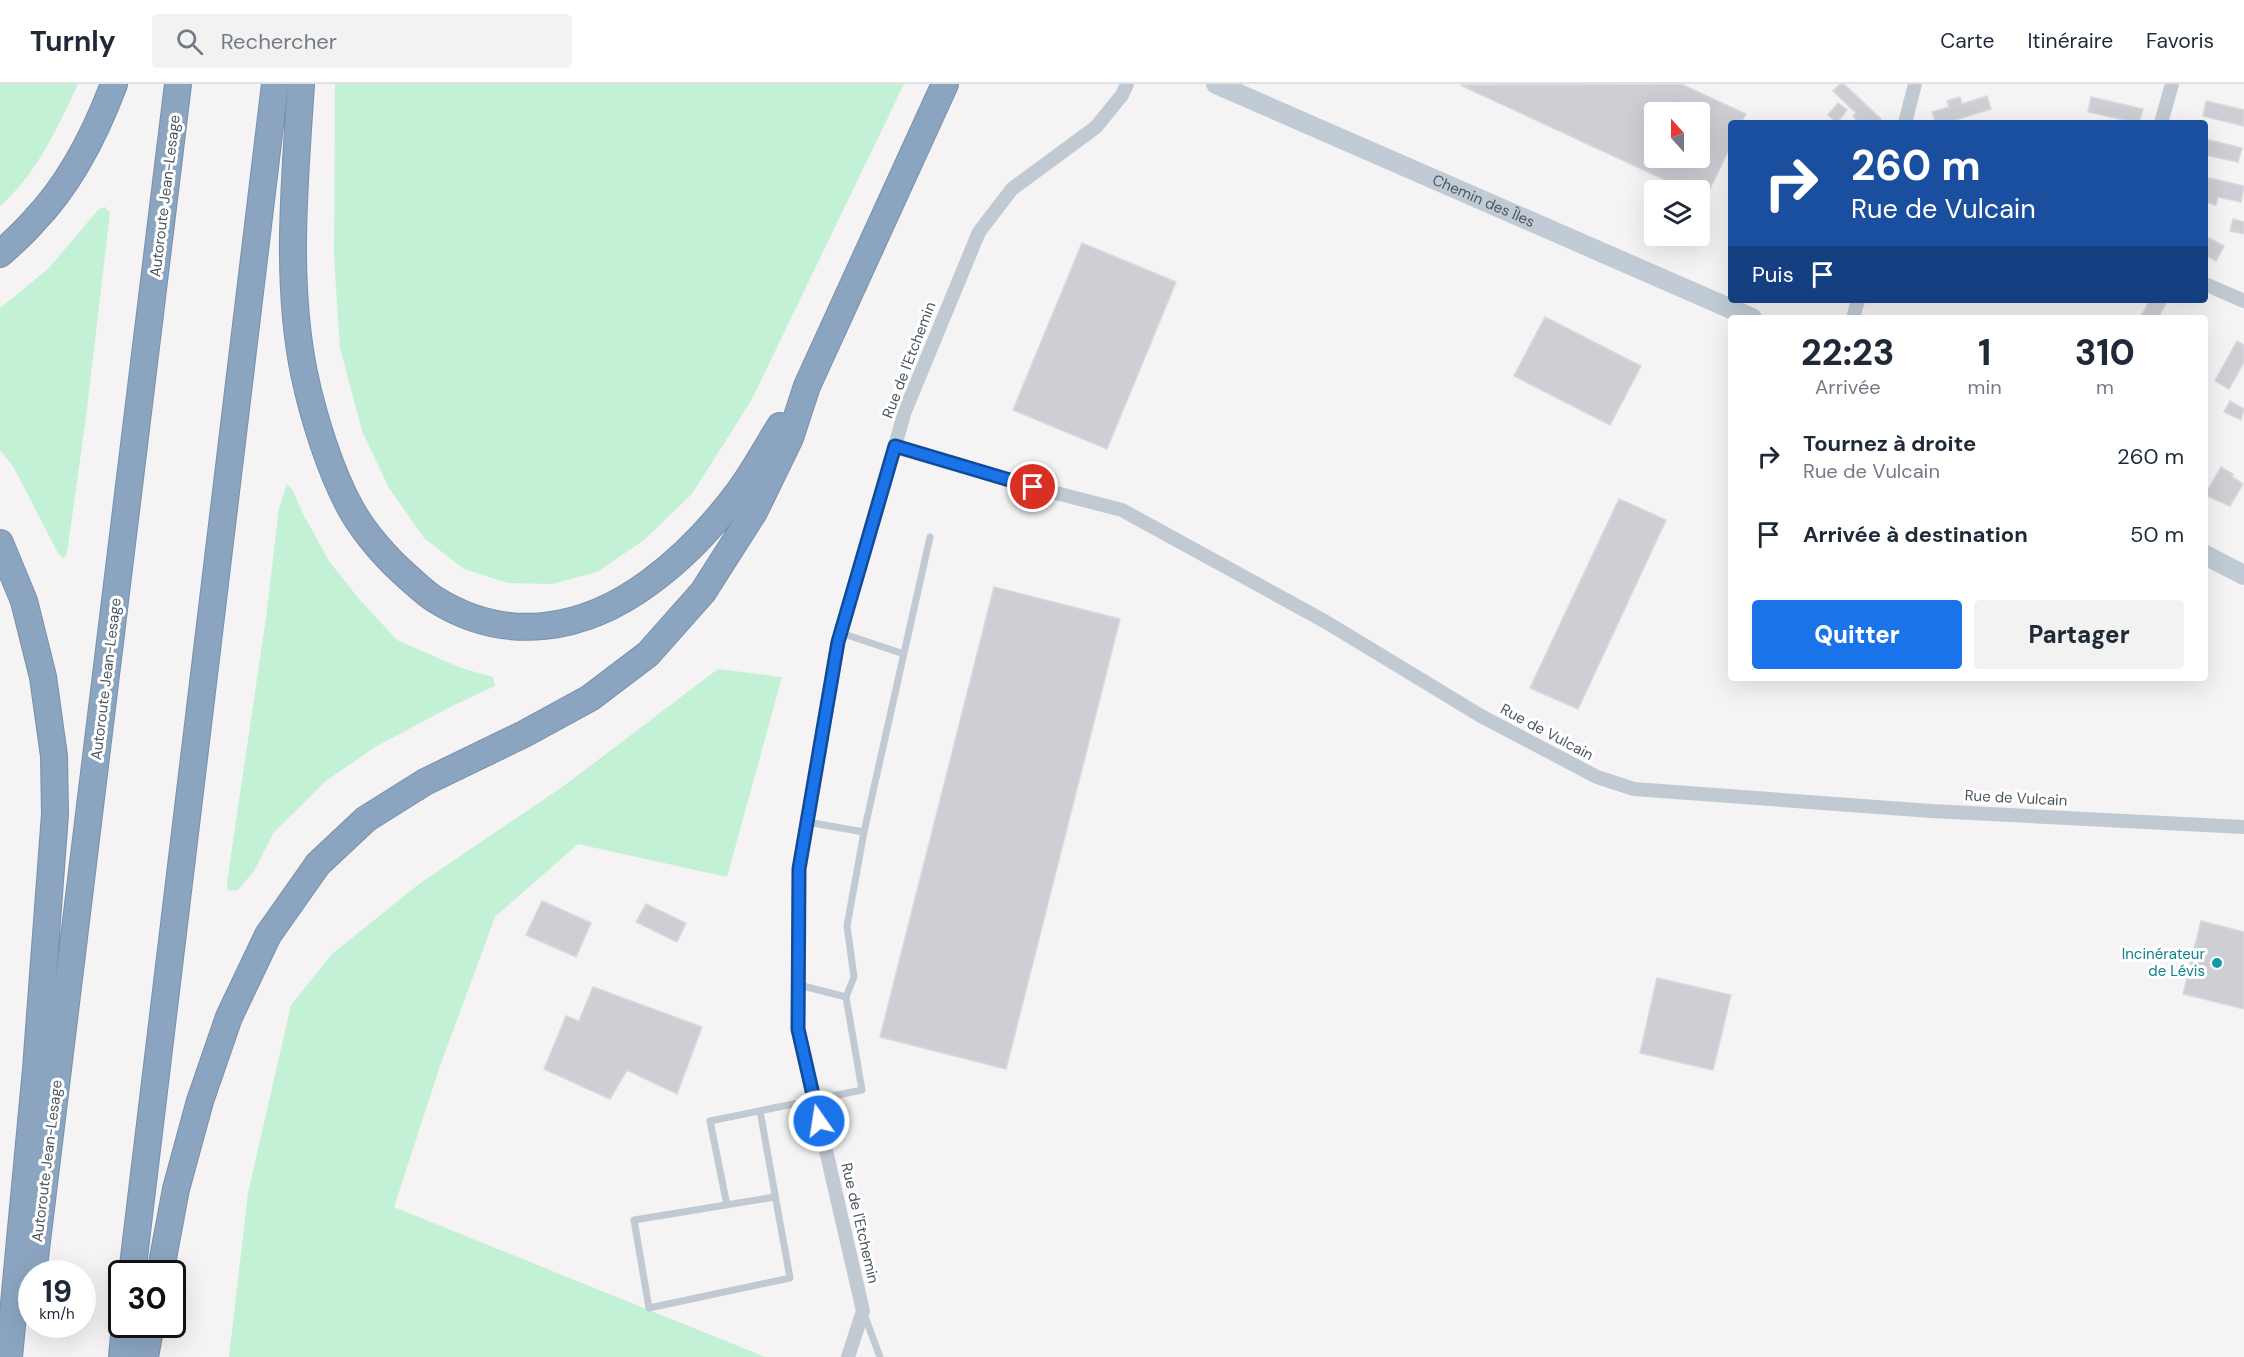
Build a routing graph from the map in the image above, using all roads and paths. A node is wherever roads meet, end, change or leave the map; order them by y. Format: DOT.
graph roads {
  1 [pos="114,84"];
  2 [pos="178,84"];
  3 [pos="275,84"];
  4 [pos="301,84"];
  5 [pos="945,84"];
  6 [pos="1127,84"];
  7 [pos="1216,84"];
  8 [pos="1915,84"];
  9 [pos="2172,84"];
  10 [pos="1906,120"];
  11 [pos="2162,120"];
  12 [pos="0,254"];
  13 [pos="2208,285"];
  14 [pos="2244,301"];
  15 [pos="1745,315"];
  16 [pos="807,386"];
  17 [pos="895,446"];
  18 [pos="930,537"];
  19 [pos="0,543"];
  20 [pos="2208,557"];
  21 [pos="2244,575"];
  22 [pos="841,633"];
  23 [pos="904,654"];
  24 [pos="807,822"];
  25 [pos="2244,827"];
  26 [pos="864,832"];
  27 [pos="798,985"];
  28 [pos="846,997"];
  29 [pos="815,1100"];
  30 [pos="760,1111"];
  31 [pos="776,1197"];
  32 [pos="727,1205"];
  33 [pos="35,1260"];
  34 [pos="134,1260"];
  35 [pos="163,1260"];
  36 [pos="863,1311"];
  37 [pos="26,1338"];
  38 [pos="124,1338"];
  39 [pos="148,1338"];
  40 [pos="9,1357"];
  41 [pos="23,1357"];
  42 [pos="122,1357"];
  43 [pos="145,1357"];
  44 [pos="848,1357"];
  45 [pos="880,1357"];
  1 -- 12 [label="highway"];
  2 -- 33 [label="highway, Autoroute Jean-Lesage"];
  3 -- 34 [label="highway"];
  4 -- 16 [label="highway"];
  5 -- 16 [label="highway"];
  6 -- 17 [label="street, Rue de l'Etchemin"];
  7 -- 15 [label="street, Chemin des Îles"];
  8 -- 10 [label="street"];
  9 -- 11 [label="street"];
  13 -- 14 [label="street"];
  16 -- 35 [label="highway"];
  17 -- 22 [label="street, Rue de l'Etchemin"];
  17 -- 25 [label="street, Rue de Vulcain"];
  18 -- 23 [label="lane"];
  19 -- 40 [label="highway"];
  20 -- 21 [label="street"];
  22 -- 23 [label="lane"];
  22 -- 24 [label="street, Rue de l'Etchemin"];
  23 -- 26 [label="lane"];
  24 -- 26 [label="lane"];
  24 -- 27 [label="street, Rue de l'Etchemin"];
  26 -- 28 [label="lane"];
  27 -- 28 [label="lane"];
  27 -- 29 [label="street, Rue de l'Etchemin"];
  28 -- 29 [label="lane"];
  29 -- 30 [label="lane"];
  29 -- 36 [label="street, Rue de l'Etchemin"];
  30 -- 31 [label="lane"];
  30 -- 32 [label="lane"];
  31 -- 32 [label="lane"];
  31 -- 32 [label="lane"];
  36 -- 44 [label="street"];
  36 -- 45 [label="lane, Rue de l'Etchemin"];
  37 -- 41 [label="highway"];
  38 -- 42 [label="highway"];
  39 -- 43 [label="highway"];
}
